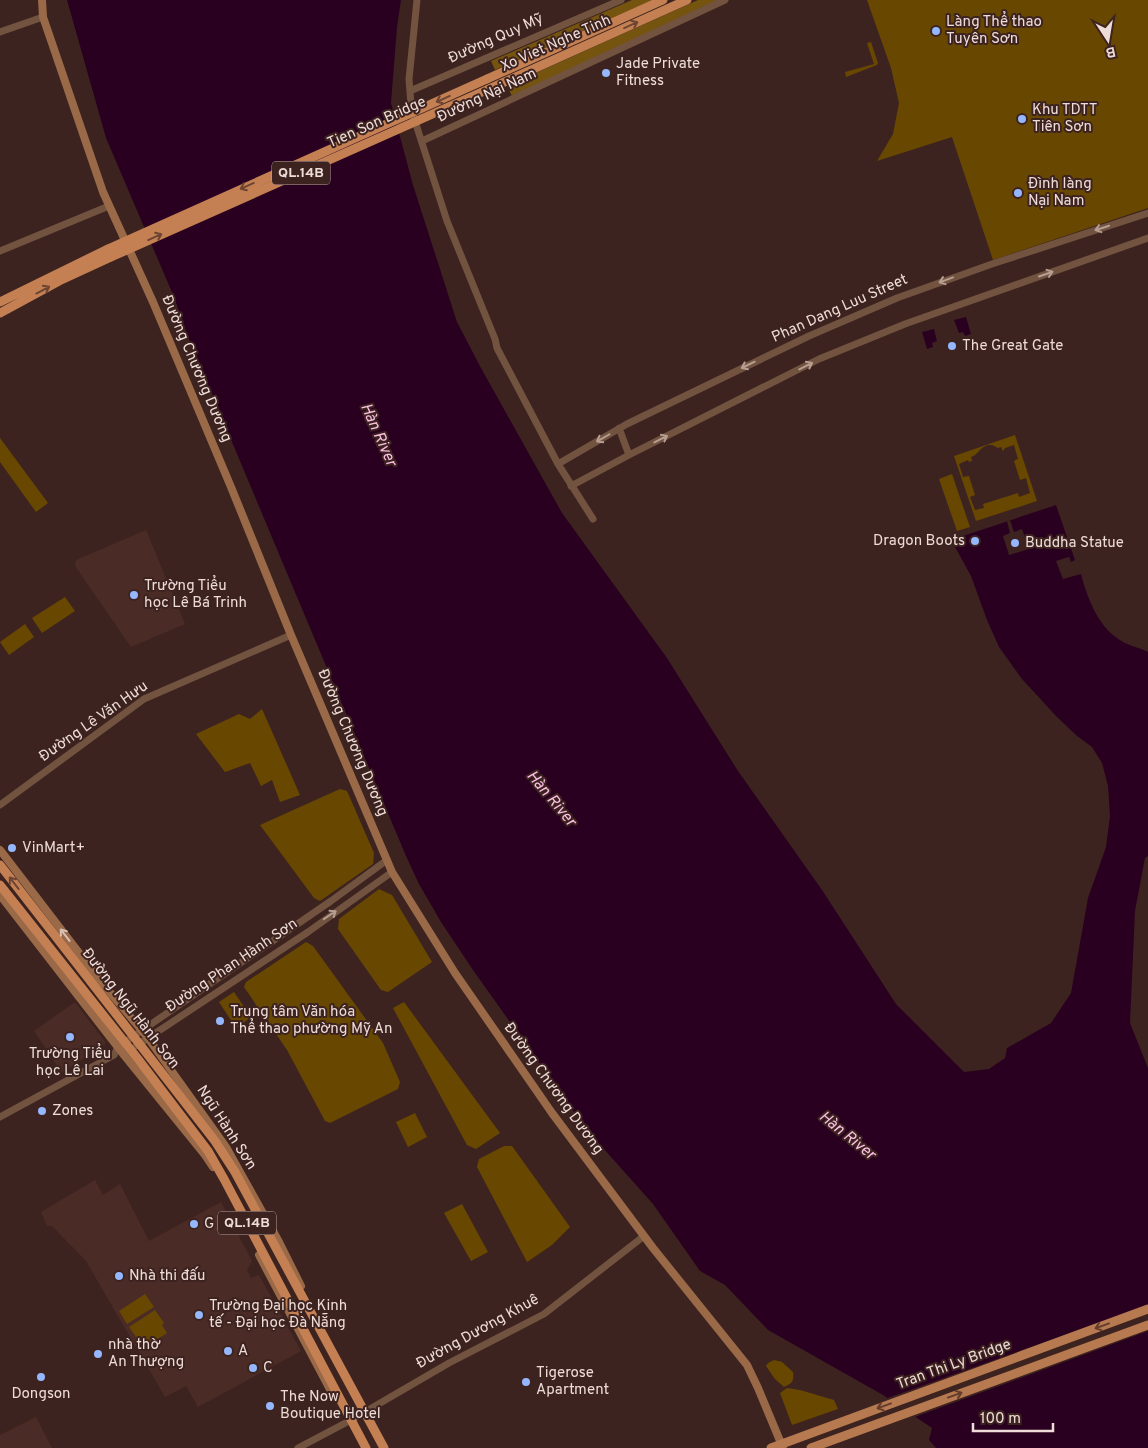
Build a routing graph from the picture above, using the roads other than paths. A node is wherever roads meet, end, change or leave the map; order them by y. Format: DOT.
graph roads {
  1 [pos="42,0"];
  2 [pos="417,0"];
  3 [pos="621,0"];
  4 [pos="663,0"];
  5 [pos="687,0"];
  6 [pos="725,0"];
  7 [pos="43,17"];
  8 [pos="0,32"];
  9 [pos="487,79"];
  10 [pos="491,88"];
  11 [pos="410,91"];
  12 [pos="422,141"];
  13 [pos="109,206"];
  14 [pos="1148,213"];
  15 [pos="1148,238"];
  16 [pos="0,251"];
  17 [pos="109,253"];
  18 [pos="0,302"];
  19 [pos="0,313"];
  20 [pos="619,428"];
  21 [pos="629,455"];
  22 [pos="558,464"];
  23 [pos="571,486"];
  24 [pos="593,519"];
  25 [pos="292,635"];
  26 [pos="0,805"];
  27 [pos="0,850"];
  28 [pos="387,860"];
  29 [pos="0,865"];
  30 [pos="392,872"];
  31 [pos="0,885"];
  32 [pos="0,895"];
  33 [pos="141,1037"];
  34 [pos="122,1050"];
  35 [pos="0,1116"];
  36 [pos="235,1172"];
  37 [pos="644,1236"];
  38 [pos="284,1257"];
  39 [pos="267,1265"];
  40 [pos="1148,1309"];
  41 [pos="1148,1325"];
  42 [pos="366,1411"];
  43 [pos="350,1420"];
  44 [pos="298,1448"];
  45 [pos="364,1448"];
  46 [pos="384,1448"];
  47 [pos="388,1448"];
  48 [pos="770,1448"];
  49 [pos="783,1448"];
  50 [pos="811,1448"];
  1 -- 7 [label="main road, Đường Chương Dương"];
  2 -- 11 [label="street"];
  3 -- 11 [label="street, Đường Quy Mỹ"];
  4 -- 9 [label="highway, Xo Viet Nghe Tinh / QL.14B"];
  10 -- 5 [label="highway, Xo Viet Nghe Tinh / QL.14B, one-way"];
  6 -- 12 [label="street, Đường Nại Nam"];
  7 -- 8 [label="street"];
  7 -- 13 [label="main road, Đường Chương Dương"];
  9 -- 17 [label="highway, Tien Son Bridge / QL.14B, one-way, bridge"];
  17 -- 10 [label="highway, Tien Son Bridge / QL.14B, one-way, bridge"];
  11 -- 12 [label="street"];
  12 -- 22 [label="street"];
  13 -- 16 [label="street"];
  13 -- 25 [label="main road, Đường Chương Dương"];
  14 -- 20 [label="street, Phan Dang Luu Street, one-way"];
  21 -- 15 [label="street, one-way"];
  17 -- 18 [label="highway, QL.14B"];
  19 -- 17 [label="highway, QL.14B, one-way"];
  20 -- 21 [label="street"];
  20 -- 22 [label="street, Phan Dang Luu Street, one-way"];
  21 -- 23 [label="street"];
  22 -- 23 [label="street"];
  23 -- 24 [label="street"];
  25 -- 26 [label="street, Đường Lê Văn Hưu"];
  25 -- 28 [label="main road, Đường Chương Dương"];
  33 -- 27 [label="main road, Ngũ Hành Sơn, one-way"];
  28 -- 30 [label="main road, Đường Chương Dương"];
  28 -- 33 [label="street, Đường Phan Hành Sơn"];
  33 -- 29 [label="highway, Đường Ngũ Hành Sơn / QL.14B, one-way"];
  33 -- 30 [label="street, Đường Phan Hành Sơn, one-way"];
  30 -- 37 [label="main road, Đường Chương Dương"];
  31 -- 34 [label="highway, Đường Ngũ Hành Sơn / QL.14B"];
  32 -- 34 [label="main road, Ngũ Hành Sơn"];
  33 -- 34 [label="street, Đường Phan Hành Sơn"];
  33 -- 36 [label="highway, Đường Ngũ Hành Sơn / QL.14B"];
  33 -- 38 [label="main road, Ngũ Hành Sơn"];
  34 -- 35 [label="street, Đường Phan Hành Sơn"];
  34 -- 39 [label="highway, Ngũ Hành Sơn / QL.14B"];
  36 -- 38 [label="highway, Ngũ Hành Sơn / QL.14B"];
  37 -- 42 [label="street, Đường Dương Khuê"];
  37 -- 49 [label="main road, Đường Chương Dương"];
  38 -- 42 [label="highway, Ngũ Hành Sơn / QL.14B"];
  39 -- 43 [label="main road, Ngũ Hành Sơn"];
  39 -- 43 [label="highway, Ngũ Hành Sơn / QL.14B"];
  40 -- 48 [label="main road, Tran Thi Ly Bridge, one-way, bridge"];
  50 -- 41 [label="main road, Tran Thi Ly Bridge, one-way"];
  42 -- 43 [label="street, Đường Dương Khuê"];
  42 -- 46 [label="highway, Ngũ Hành Sơn / QL.14B"];
  42 -- 47 [label="main road, Ngũ Hành Sơn"];
  43 -- 44 [label="street, Đường Dương Khuê"];
  43 -- 45 [label="highway"];
}
